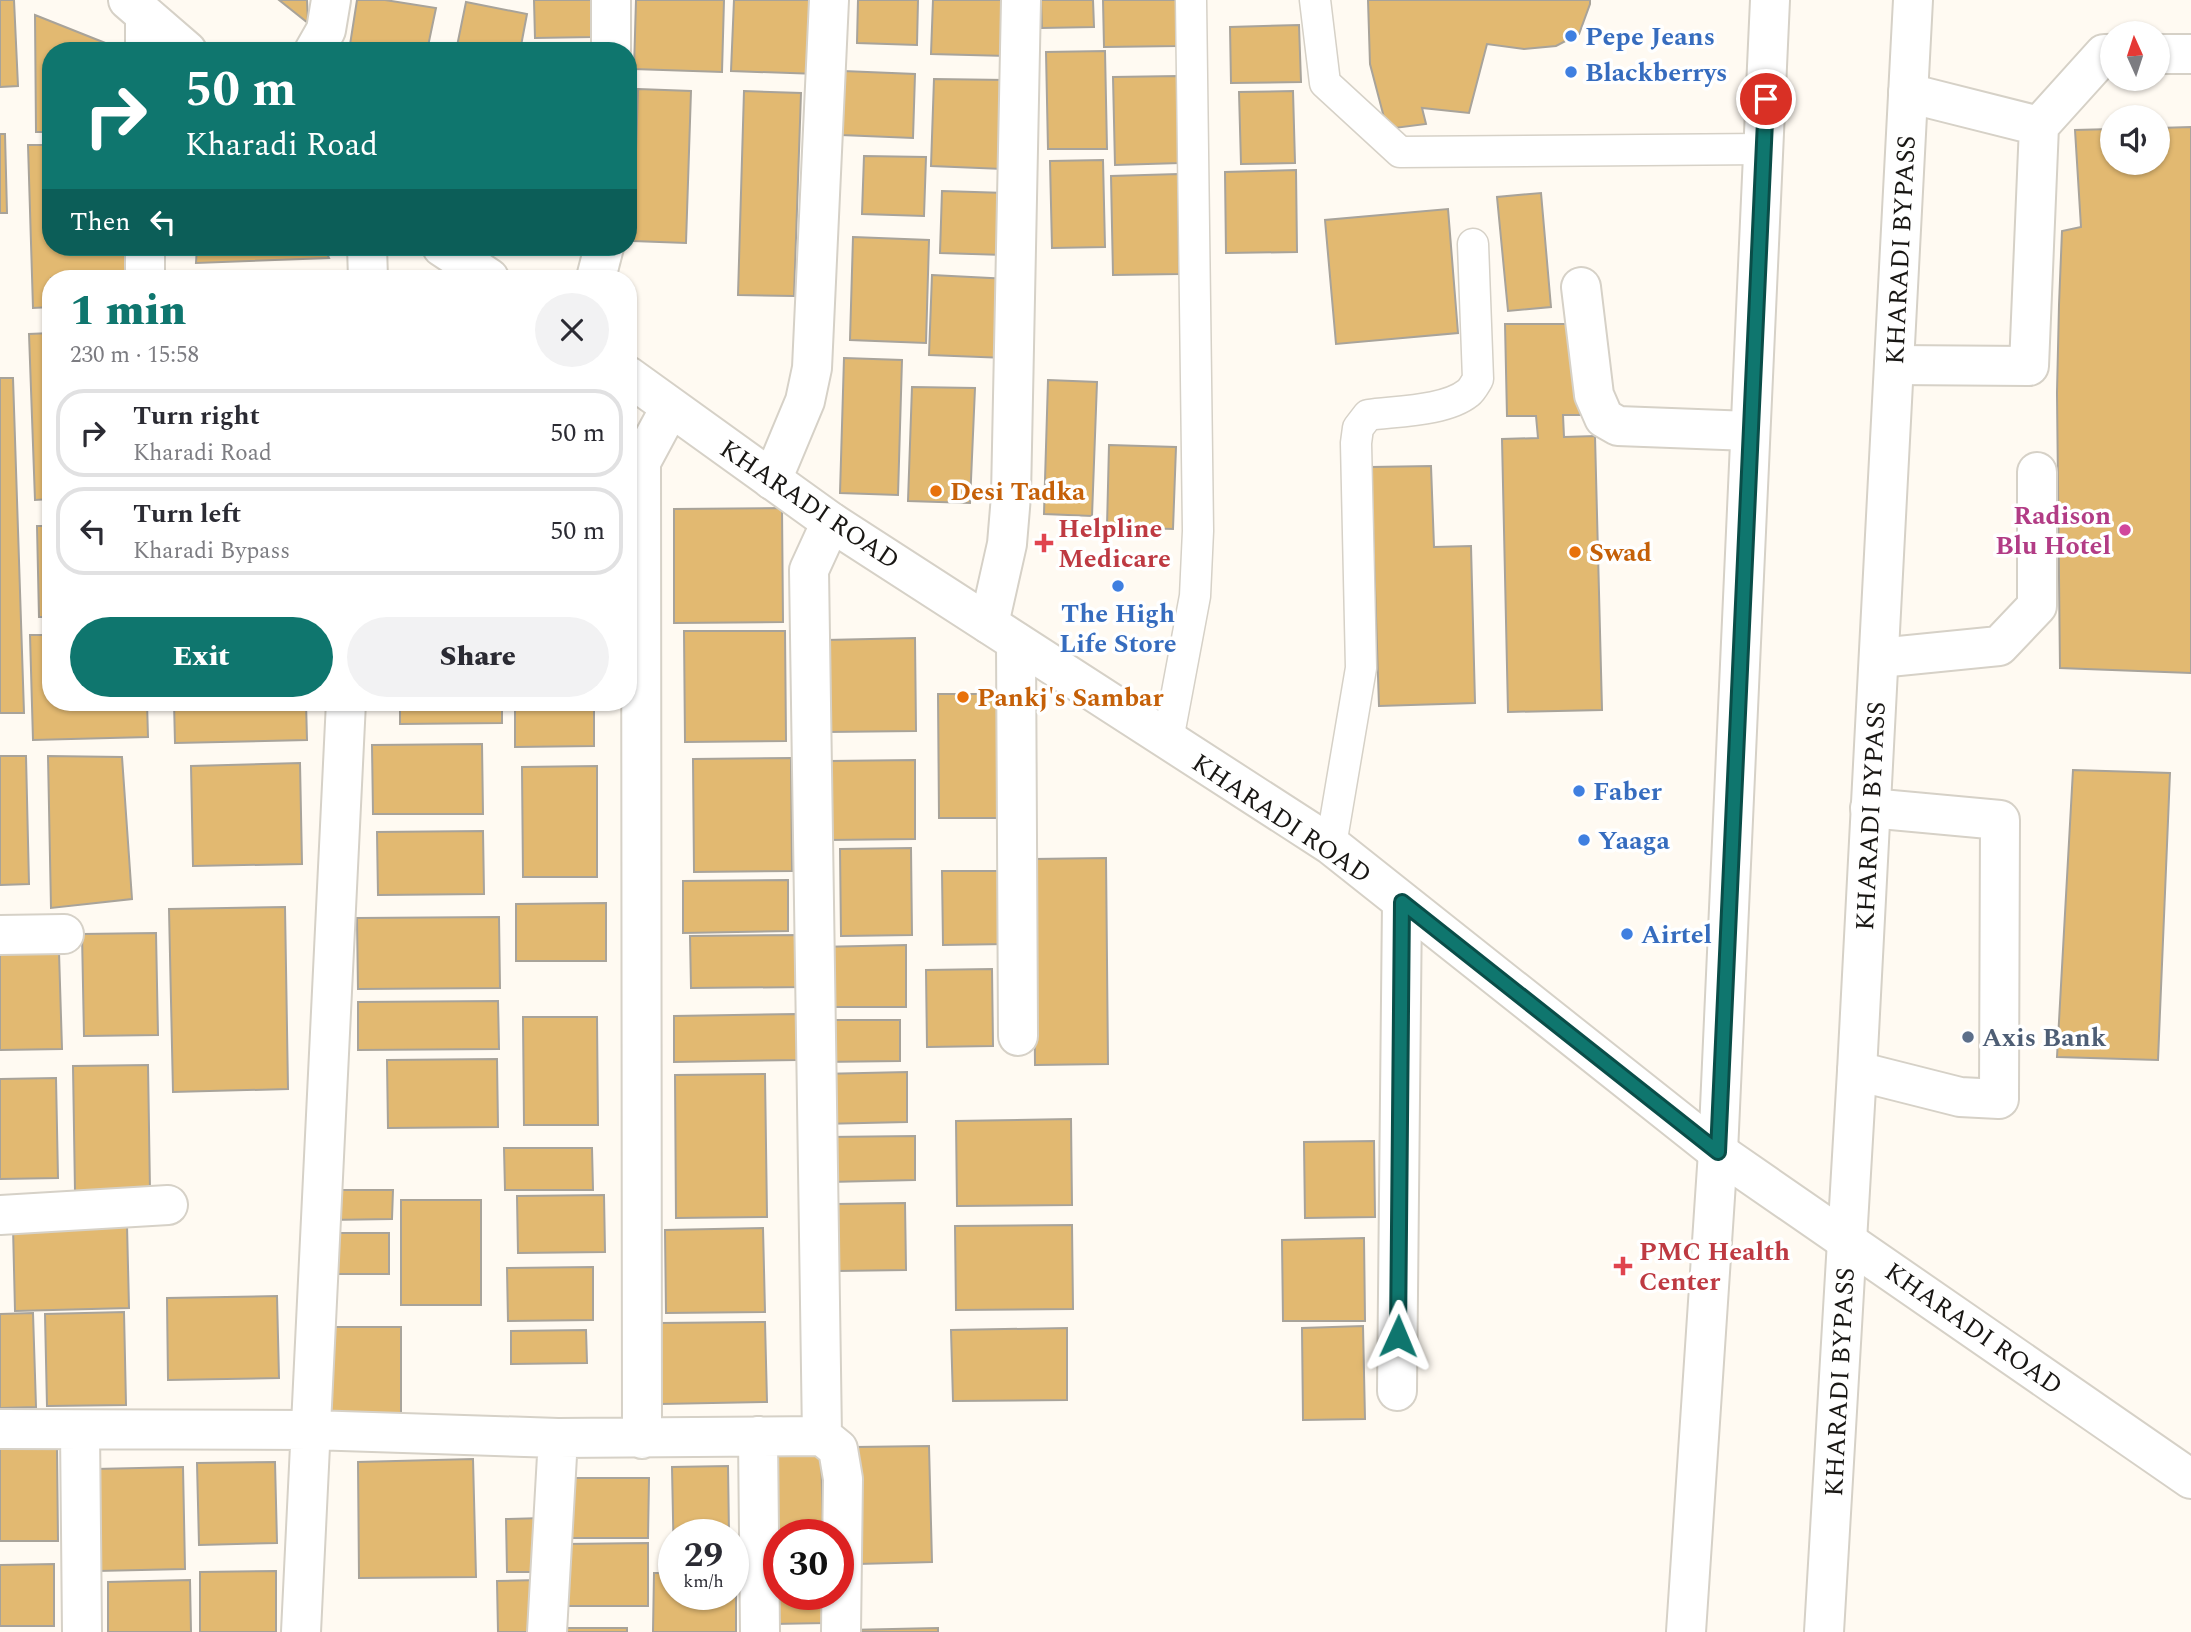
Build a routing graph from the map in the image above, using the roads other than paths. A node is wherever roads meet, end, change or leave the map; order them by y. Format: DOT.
graph roads {
  1 [pos="331,0"];
  2 [pos="611,0"];
  3 [pos="829,0"];
  4 [pos="1021,0"];
  5 [pos="1191,0"];
  6 [pos="1315,0"];
  7 [pos="1770,0"];
  8 [pos="1913,0"];
  9 [pos="139,22"];
  10 [pos="172,42"];
  11 [pos="319,42"];
  12 [pos="611,42"];
  13 [pos="2170,54"];
  14 [pos="2191,54"];
  15 [pos="2100,58"];
  16 [pos="1908,93"];
  17 [pos="2039,126"];
  18 [pos="1764,149"];
  19 [pos="1473,244"];
  20 [pos="456,256"];
  21 [pos="477,270"];
  22 [pos="1581,287"];
  23 [pos="1894,365"];
  24 [pos="637,383"];
  25 [pos="670,408"];
  26 [pos="1750,431"];
  27 [pos="2036,472"];
  28 [pos="772,480"];
  29 [pos="831,522"];
  30 [pos="1003,633"];
  31 [pos="1879,658"];
  32 [pos="346,711"];
  33 [pos="1168,740"];
  34 [pos="1870,808"];
  35 [pos="1331,845"];
  36 [pos="1402,902"];
  37 [pos="64,934"];
  38 [pos="0,935"];
  39 [pos="1017,1036"];
  40 [pos="1857,1071"];
  41 [pos="1718,1152"];
  42 [pos="168,1205"];
  43 [pos="0,1215"];
  44 [pos="1847,1240"];
  45 [pos="1397,1391"];
  46 [pos="0,1429"];
  47 [pos="80,1430"];
  48 [pos="311,1430"];
  49 [pos="758,1436"];
  50 [pos="822,1436"];
  51 [pos="558,1438"];
  52 [pos="642,1439"];
  53 [pos="2191,1479"];
  54 [pos="82,1632"];
  55 [pos="301,1632"];
  56 [pos="547,1632"];
  57 [pos="760,1632"];
  58 [pos="841,1632"];
  59 [pos="1686,1632"];
  60 [pos="1824,1632"];
  1 -- 11 [label="main road"];
  2 -- 12 [label="main road"];
  3 -- 28 [label="main road"];
  4 -- 30 [label="main road"];
  5 -- 33 [label="lane"];
  6 -- 18 [label="lane"];
  7 -- 18 [label="main road"];
  8 -- 16 [label="main road, KHARADI BYPASS"];
  9 -- 10 [label="main road"];
  13 -- 14 [label="main road"];
  15 -- 17 [label="main road"];
  16 -- 17 [label="main road"];
  16 -- 23 [label="main road, KHARADI BYPASS"];
  17 -- 23 [label="main road"];
  18 -- 26 [label="main road"];
  19 -- 35 [label="lane"];
  20 -- 21 [label="main road"];
  22 -- 26 [label="main road"];
  23 -- 31 [label="main road, KHARADI BYPASS"];
  24 -- 25 [label="main road, KHARADI ROAD"];
  25 -- 28 [label="main road, KHARADI ROAD"];
  25 -- 52 [label="main road"];
  26 -- 41 [label="main road"];
  27 -- 31 [label="main road"];
  28 -- 29 [label="main road, KHARADI ROAD"];
  29 -- 30 [label="main road, KHARADI ROAD"];
  29 -- 50 [label="main road"];
  30 -- 33 [label="main road, KHARADI ROAD"];
  30 -- 39 [label="main road"];
  31 -- 34 [label="main road, KHARADI BYPASS"];
  32 -- 48 [label="main road"];
  33 -- 35 [label="main road, KHARADI ROAD"];
  34 -- 40 [label="main road, KHARADI BYPASS"];
  34 -- 40 [label="main road"];
  35 -- 36 [label="main road, KHARADI ROAD"];
  36 -- 41 [label="main road, KHARADI ROAD"];
  36 -- 45 [label="main road"];
  37 -- 38 [label="main road"];
  40 -- 44 [label="main road, KHARADI BYPASS"];
  41 -- 44 [label="main road, KHARADI ROAD"];
  41 -- 59 [label="main road"];
  42 -- 43 [label="main road"];
  44 -- 53 [label="main road, KHARADI ROAD"];
  44 -- 60 [label="main road, KHARADI BYPASS"];
  46 -- 47 [label="main road"];
  47 -- 48 [label="main road"];
  47 -- 54 [label="main road"];
  48 -- 51 [label="main road"];
  48 -- 55 [label="main road"];
  49 -- 50 [label="main road"];
  49 -- 52 [label="main road"];
  49 -- 57 [label="main road"];
  50 -- 58 [label="main road"];
  51 -- 52 [label="main road"];
  51 -- 56 [label="main road"];
}
